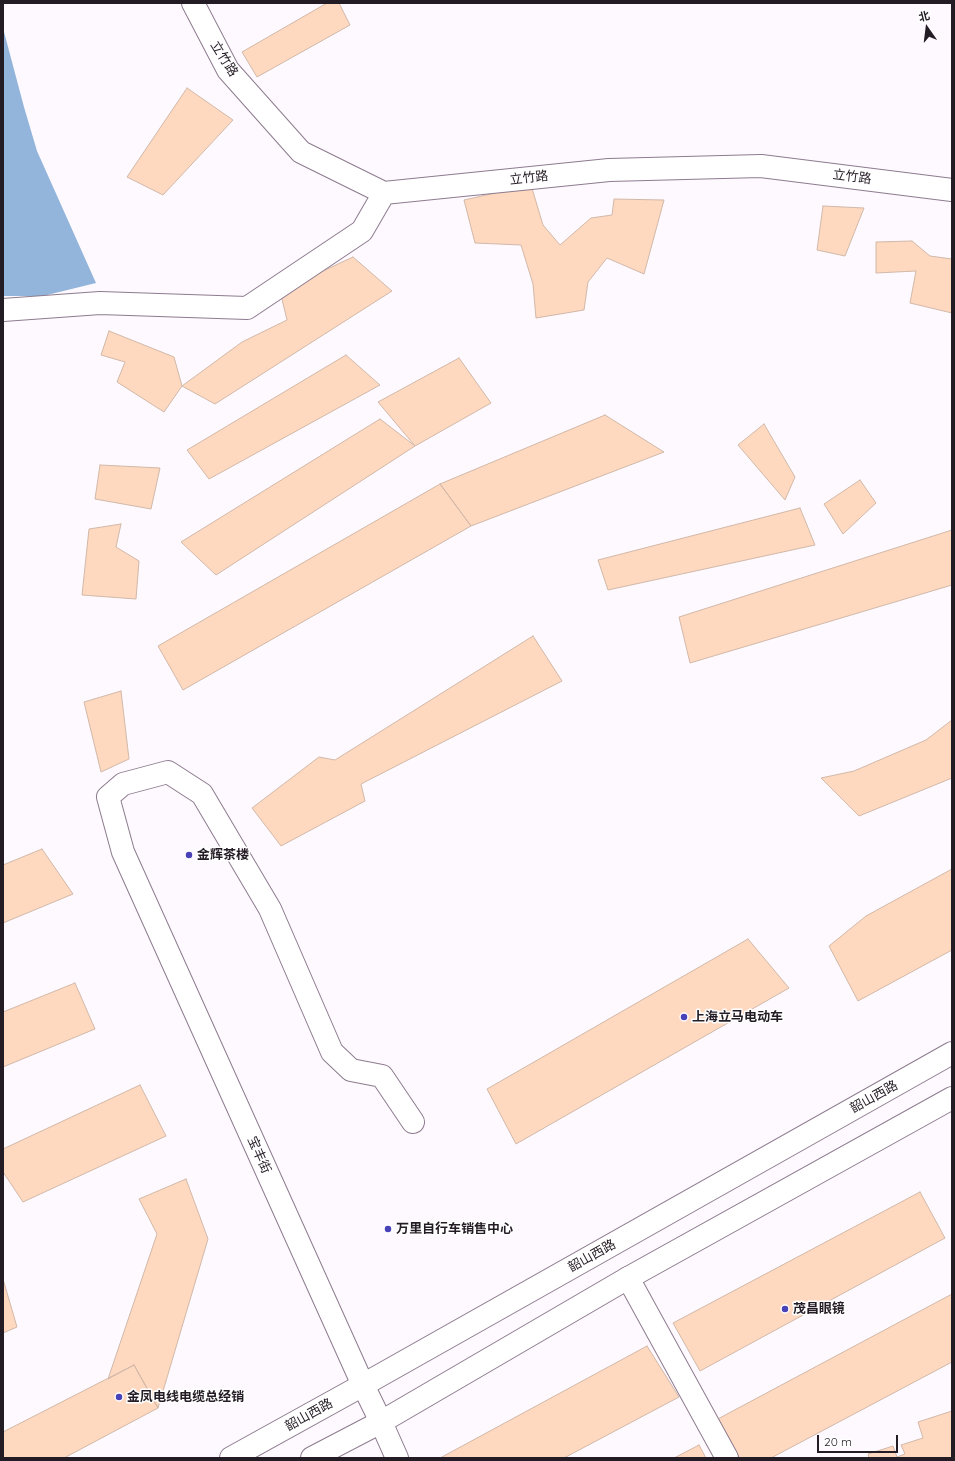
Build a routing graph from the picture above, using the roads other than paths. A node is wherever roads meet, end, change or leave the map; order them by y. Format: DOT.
graph roads {
  1 [pos="192,3"];
  2 [pos="952,190"];
  3 [pos="384,193"];
  4 [pos="3,310"];
  5 [pos="952,1052"];
  6 [pos="952,1098"];
  7 [pos="413,1122"];
  8 [pos="628,1278"];
  9 [pos="363,1385"];
  10 [pos="381,1422"];
  11 [pos="231,1458"];
  12 [pos="312,1458"];
  13 [pos="397,1458"];
  14 [pos="727,1458"];
  1 -- 3 [label="street, 立竹路"];
  2 -- 3 [label="street, 立竹路"];
  3 -- 4 [label="street"];
  5 -- 9 [label="street, 韶山西路"];
  6 -- 8 [label="street"];
  7 -- 9 [label="street, 宝丰街"];
  8 -- 10 [label="street"];
  8 -- 14 [label="street"];
  9 -- 10 [label="street, 宝丰街"];
  9 -- 11 [label="street, 韶山西路"];
  10 -- 12 [label="street"];
  10 -- 13 [label="street, 宝丰街"];
}
